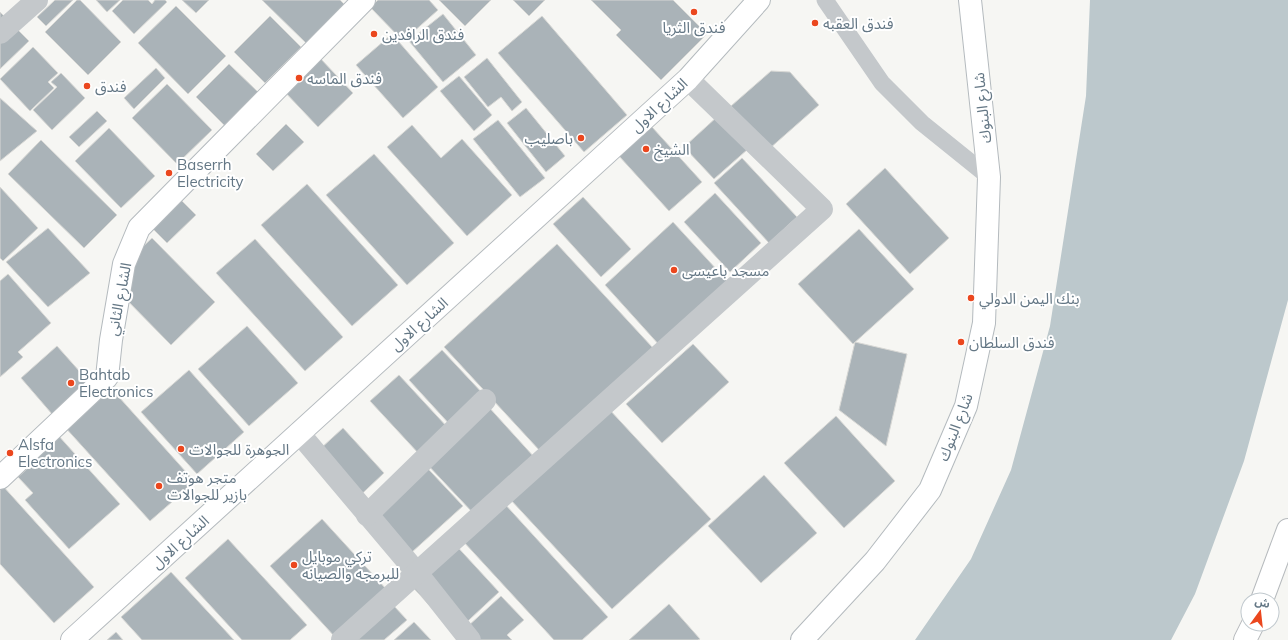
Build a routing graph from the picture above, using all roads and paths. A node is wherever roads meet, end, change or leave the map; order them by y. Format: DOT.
graph roads {
  1 [pos="37,0"];
  2 [pos="364,0"];
  3 [pos="825,0"];
  4 [pos="970,0"];
  5 [pos="756,1"];
  6 [pos="0,33"];
  7 [pos="688,79"];
  8 [pos="989,177"];
  9 [pos="486,400"];
  10 [pos="299,433"];
  11 [pos="0,478"];
  12 [pos="367,515"];
  13 [pos="1288,530"];
  14 [pos="416,573"];
  15 [pos="1265,592"];
  16 [pos="72,640"];
  17 [pos="342,640"];
  18 [pos="470,640"];
  19 [pos="802,640"];
  1 -- 6 [label="street"];
  2 -- 11 [label="main road, الشارع الثاني"];
  3 -- 8 [label="lane"];
  4 -- 8 [label="main road, شارع البنوك"];
  5 -- 7 [label="main road, الشارع الاول"];
  7 -- 10 [label="main road, الشارع الاول"];
  7 -- 14 [label="street"];
  8 -- 19 [label="main road, شارع البنوك"];
  9 -- 12 [label="street"];
  10 -- 12 [label="street"];
  10 -- 16 [label="main road, الشارع الاول"];
  12 -- 14 [label="street"];
  13 -- 15 [label="main road"];
  14 -- 17 [label="street"];
  14 -- 18 [label="street"];
}
